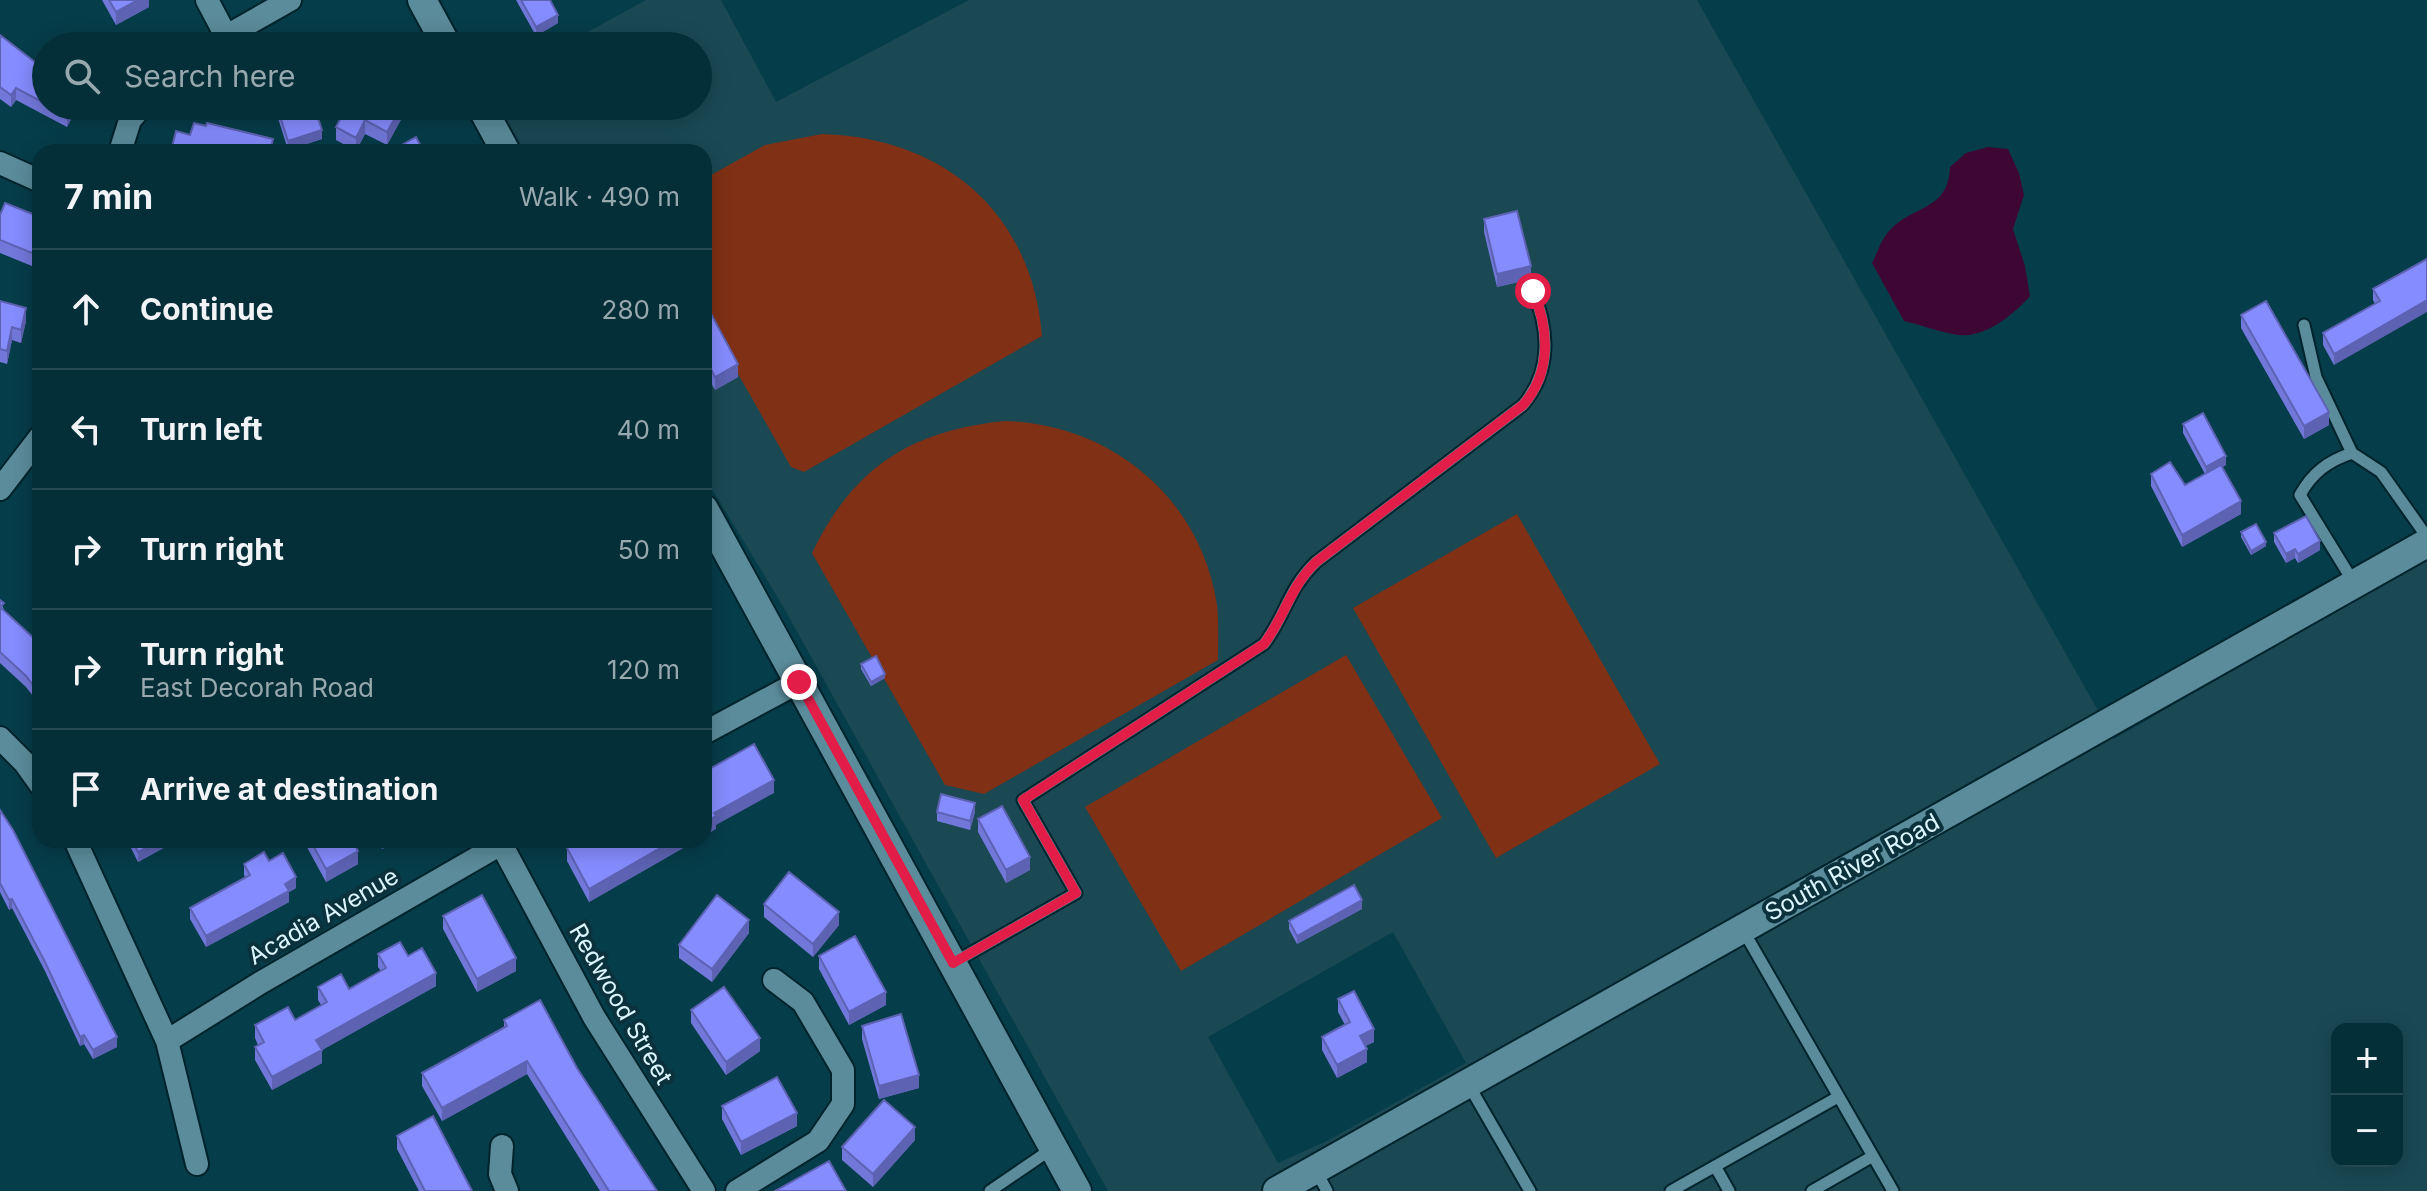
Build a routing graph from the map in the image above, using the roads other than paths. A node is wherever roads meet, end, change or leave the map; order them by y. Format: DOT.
graph roads {
  1 [pos="207,0"];
  2 [pos="290,0"];
  3 [pos="422,0"];
  4 [pos="216,32"];
  5 [pos="234,32"];
  6 [pos="439,32"];
  7 [pos="130,120"];
  8 [pos="489,120"];
  9 [pos="122,144"];
  10 [pos="502,144"];
  11 [pos="0,163"];
  12 [pos="32,177"];
  13 [pos="1533,291"];
  14 [pos="2304,325"];
  15 [pos="32,447"];
  16 [pos="2352,453"];
  17 [pos="0,489"];
  18 [pos="712,524"];
  19 [pos="2427,540"];
  20 [pos="2354,584"];
  21 [pos="799,682"];
  22 [pos="712,729"];
  23 [pos="0,738"];
  24 [pos="32,773"];
  25 [pos="79,848"];
  26 [pos="491,848"];
  27 [pos="507,848"];
  28 [pos="1743,929"];
  29 [pos="953,963"];
  30 [pos="774,980"];
  31 [pos="167,1041"];
  32 [pos="1467,1082"];
  33 [pos="1838,1097"];
  34 [pos="502,1146"];
  35 [pos="1053,1148"];
  36 [pos="1873,1156"];
  37 [pos="197,1164"];
  38 [pos="1715,1166"];
  39 [pos="1321,1180"];
  40 [pos="507,1191"];
  41 [pos="704,1191"];
  42 [pos="737,1191"];
  43 [pos="990,1191"];
  44 [pos="1077,1191"];
  45 [pos="1277,1191"];
  46 [pos="1530,1191"];
  47 [pos="1671,1191"];
  48 [pos="1729,1191"];
  49 [pos="1812,1191"];
  50 [pos="1893,1191"];
  1 -- 4 [label="street"];
  2 -- 5 [label="street"];
  3 -- 6 [label="street"];
  7 -- 9 [label="street"];
  8 -- 10 [label="street"];
  11 -- 12 [label="street"];
  13 -- 29 [label="lane"];
  14 -- 16 [label="lane"];
  15 -- 17 [label="street"];
  16 -- 19 [label="lane"];
  16 -- 20 [label="lane"];
  18 -- 21 [label="street"];
  19 -- 20 [label="street, South River Road"];
  20 -- 28 [label="street, South River Road"];
  21 -- 22 [label="street"];
  21 -- 29 [label="street"];
  23 -- 24 [label="street"];
  25 -- 31 [label="street"];
  26 -- 31 [label="street, Acadia Avenue"];
  27 -- 41 [label="street, Redwood Street"];
  28 -- 32 [label="street, South River Road"];
  28 -- 33 [label="lane"];
  29 -- 35 [label="street"];
  30 -- 42 [label="street"];
  31 -- 37 [label="street"];
  32 -- 39 [label="street, South River Road"];
  32 -- 46 [label="lane"];
  33 -- 36 [label="lane"];
  33 -- 38 [label="lane"];
  34 -- 40 [label="street"];
  35 -- 43 [label="lane"];
  35 -- 44 [label="street"];
  36 -- 49 [label="lane"];
  36 -- 50 [label="lane"];
  38 -- 47 [label="lane"];
  38 -- 48 [label="lane"];
  39 -- 45 [label="street, South River Road"];
}
